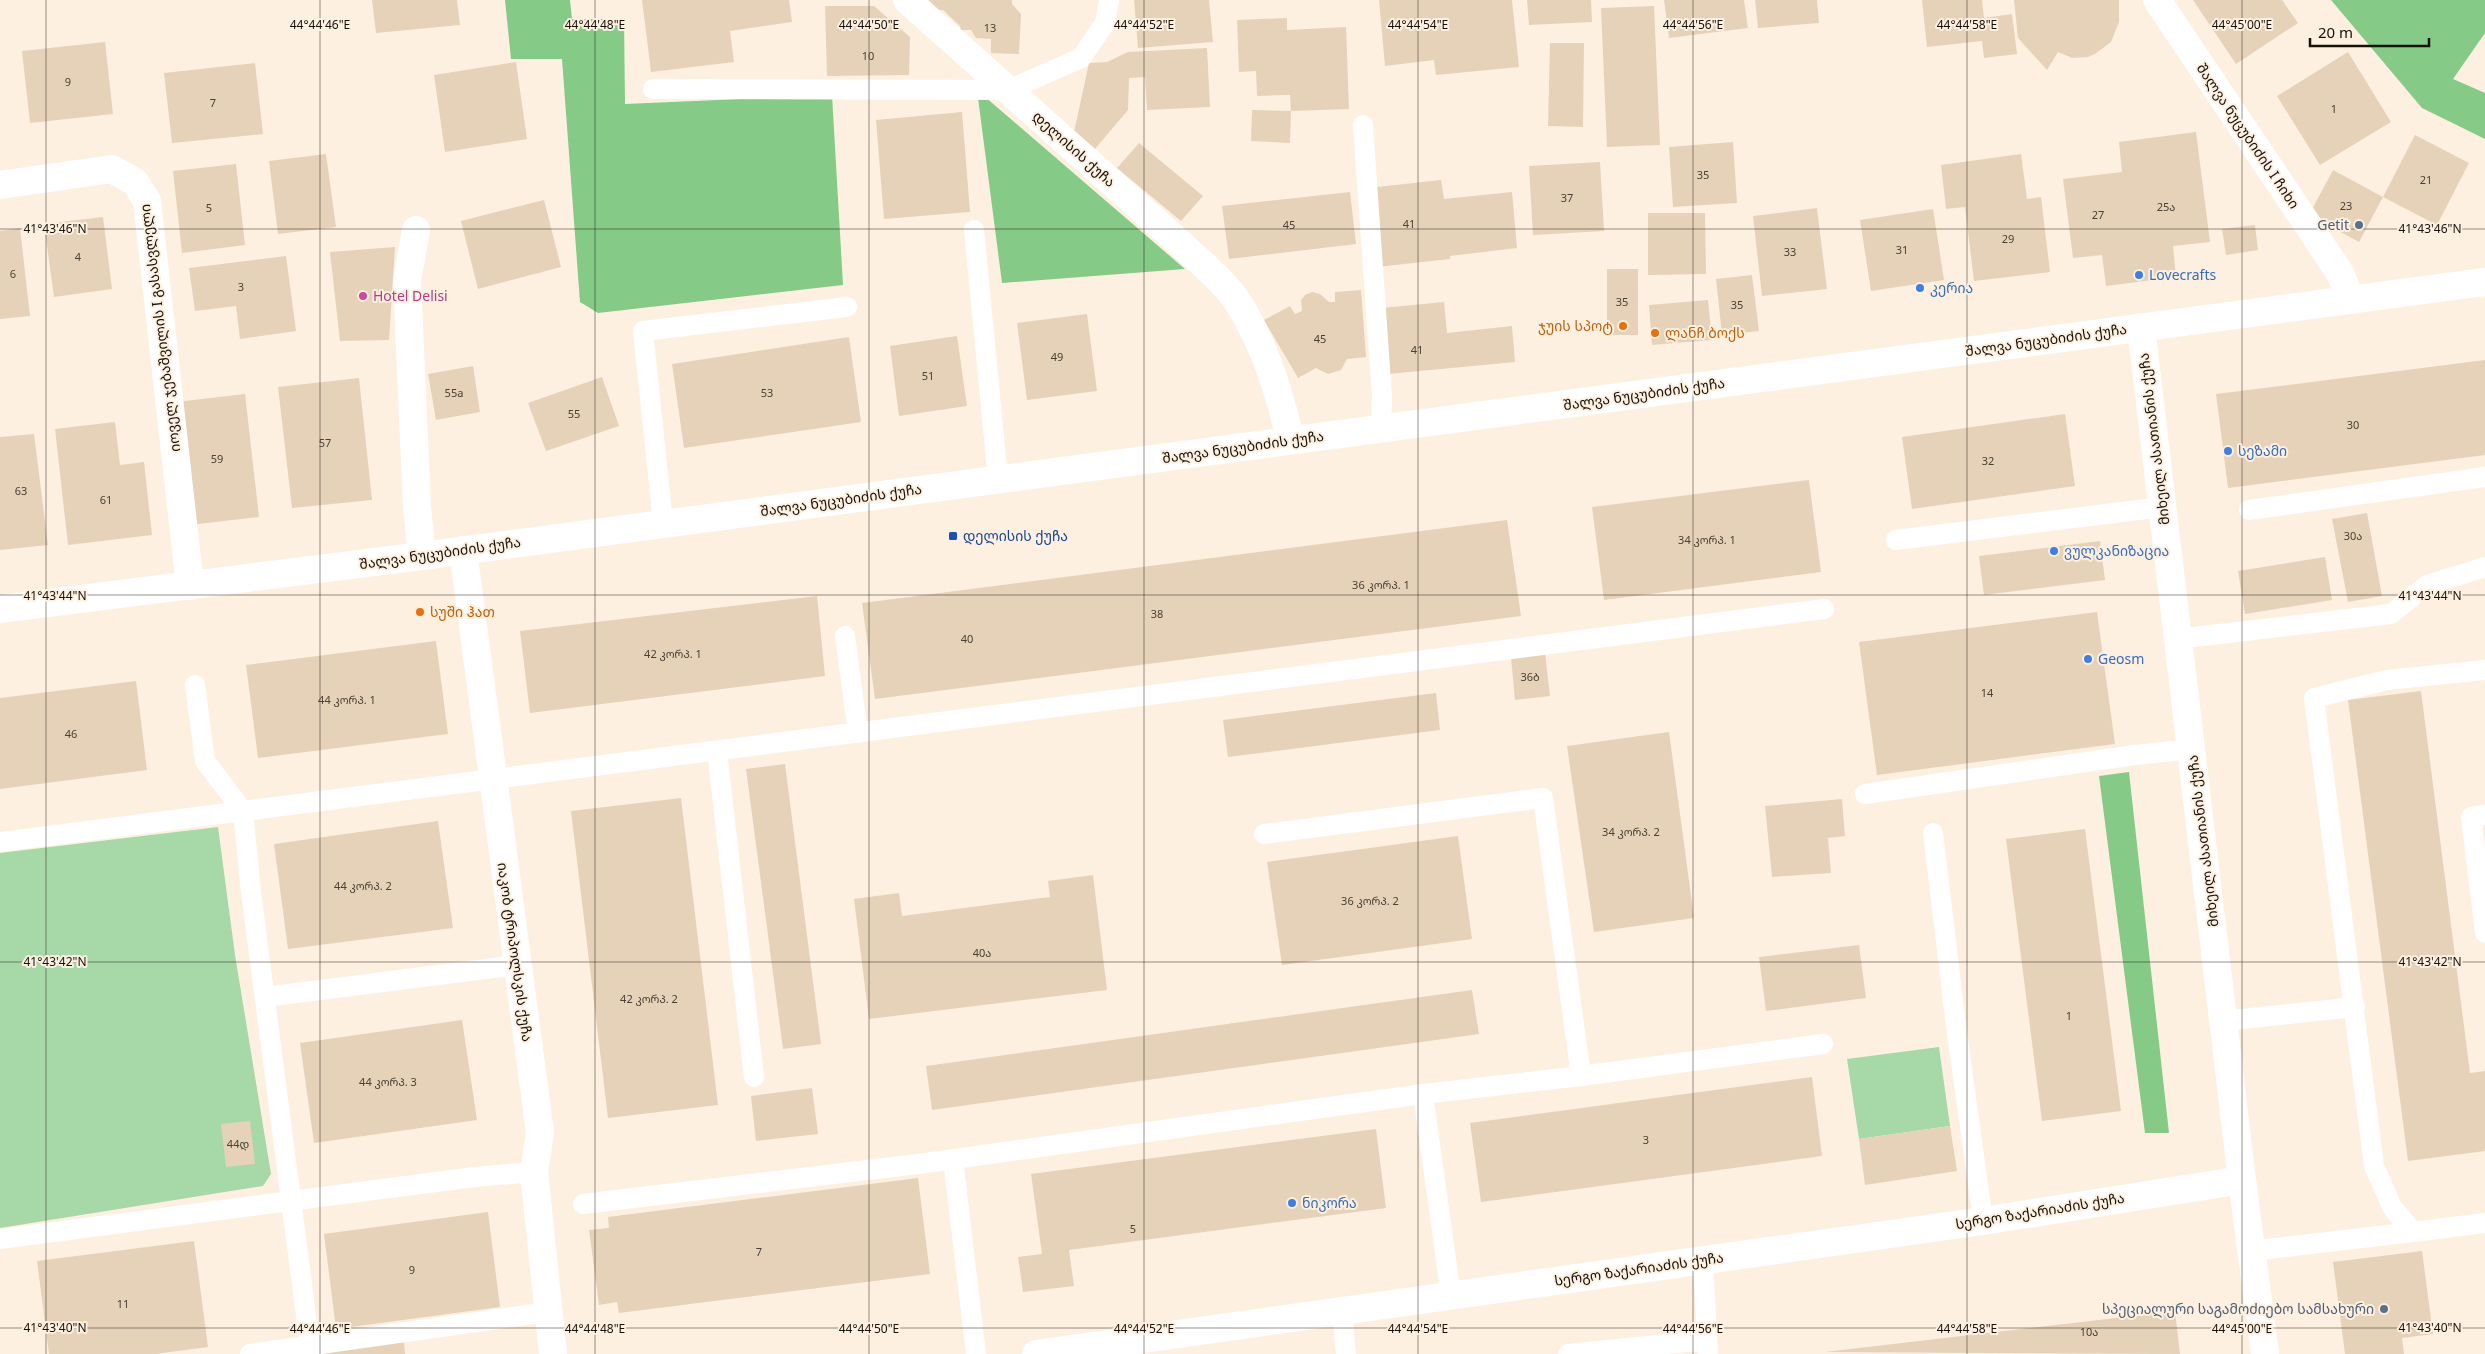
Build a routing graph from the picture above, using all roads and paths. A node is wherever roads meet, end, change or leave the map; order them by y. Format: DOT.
graph roads {
  1 [pos="907,0"];
  2 [pos="1109,0"];
  3 [pos="2157,0"];
  4 [pos="653,89"];
  5 [pos="1008,90"];
  6 [pos="1363,125"];
  7 [pos="0,185"];
  8 [pos="416,230"];
  9 [pos="974,230"];
  10 [pos="2485,282"];
  11 [pos="2351,300"];
  12 [pos="846,307"];
  13 [pos="2141,327"];
  14 [pos="1381,428"];
  15 [pos="1290,440"];
  16 [pos="2485,477"];
  17 [pos="998,479"];
  18 [pos="2163,508"];
  19 [pos="2249,510"];
  20 [pos="663,523"];
  21 [pos="1896,540"];
  22 [pos="463,550"];
  23 [pos="422,556"];
  24 [pos="2485,568"];
  25 [pos="190,586"];
  26 [pos="0,609"];
  27 [pos="1824,609"];
  28 [pos="845,636"];
  29 [pos="2178,639"];
  30 [pos="2485,670"];
  31 [pos="195,685"];
  32 [pos="858,733"];
  33 [pos="2192,749"];
  34 [pos="717,752"];
  35 [pos="492,780"];
  36 [pos="1865,794"];
  37 [pos="243,811"];
  38 [pos="2485,815"];
  39 [pos="1933,833"];
  40 [pos="1264,834"];
  41 [pos="0,842"];
  42 [pos="2485,933"];
  43 [pos="516,965"];
  44 [pos="265,997"];
  45 [pos="2355,1007"];
  46 [pos="2223,1020"];
  47 [pos="1823,1044"];
  48 [pos="1581,1076"];
  49 [pos="754,1077"];
  50 [pos="1423,1094"];
  51 [pos="953,1159"];
  52 [pos="534,1172"];
  53 [pos="2242,1180"];
  54 [pos="290,1202"];
  55 [pos="583,1204"];
  56 [pos="1983,1221"];
  57 [pos="2485,1223"];
  58 [pos="2413,1232"];
  59 [pos="0,1238"];
  60 [pos="2251,1251"];
  61 [pos="1703,1260"];
  62 [pos="1451,1296"];
  63 [pos="1342,1311"];
  64 [pos="548,1312"];
  65 [pos="310,1346"];
  66 [pos="1708,1347"];
  67 [pos="250,1354"];
  68 [pos="553,1354"];
  69 [pos="976,1354"];
  70 [pos="1036,1354"];
  71 [pos="1346,1354"];
  72 [pos="1568,1354"];
  73 [pos="2265,1354"];
  1 -- 5 [label="street, დელისის ქუჩა"];
  2 -- 5 [label="lane"];
  3 -- 11 [label="street, შალვა ნუცუბიძის I ჩიხი"];
  4 -- 5 [label="lane"];
  5 -- 15 [label="street, დელისის ქუჩა"];
  6 -- 14 [label="lane"];
  7 -- 25 [label="street, იოველ ჯებაშვილის I გასასვლელი"];
  8 -- 23 [label="street"];
  9 -- 17 [label="lane"];
  10 -- 11 [label="street, შალვა ნუცუბიძის ქუჩა"];
  11 -- 13 [label="street, შალვა ნუცუბიძის ქუჩა"];
  12 -- 20 [label="lane"];
  13 -- 14 [label="street, შალვა ნუცუბიძის ქუჩა"];
  13 -- 18 [label="street, მიხეილ ასათიანის ქუჩა"];
  14 -- 15 [label="street, შალვა ნუცუბიძის ქუჩა"];
  15 -- 17 [label="street, შალვა ნუცუბიძის ქუჩა"];
  16 -- 19 [label="lane"];
  17 -- 20 [label="street, შალვა ნუცუბიძის ქუჩა"];
  18 -- 21 [label="lane"];
  18 -- 29 [label="street, მიხეილ ასათიანის ქუჩა"];
  20 -- 22 [label="street, შალვა ნუცუბიძის ქუჩა"];
  22 -- 23 [label="street, შალვა ნუცუბიძის ქუჩა"];
  22 -- 35 [label="street, იაკობ ტრიპოლსკის ქუჩა"];
  23 -- 25 [label="street, შალვა ნუცუბიძის ქუჩა"];
  24 -- 29 [label="lane"];
  25 -- 26 [label="street, შალვა ნუცუბიძის ქუჩა"];
  27 -- 32 [label="lane"];
  28 -- 32 [label="lane"];
  29 -- 33 [label="street, მიხეილ ასათიანის ქუჩა"];
  30 -- 45 [label="lane"];
  31 -- 37 [label="lane"];
  32 -- 34 [label="lane"];
  33 -- 36 [label="lane"];
  33 -- 46 [label="street, მიხეილ ასათიანის ქუჩა"];
  34 -- 35 [label="lane"];
  34 -- 49 [label="lane"];
  35 -- 37 [label="lane"];
  35 -- 43 [label="street, იაკობ ტრიპოლსკის ქუჩა"];
  37 -- 41 [label="lane"];
  37 -- 44 [label="lane"];
  38 -- 42 [label="lane"];
  39 -- 56 [label="lane"];
  40 -- 48 [label="lane"];
  43 -- 44 [label="lane"];
  43 -- 52 [label="street, იაკობ ტრიპოლსკის ქუჩა"];
  44 -- 54 [label="lane"];
  45 -- 46 [label="lane"];
  45 -- 58 [label="lane"];
  46 -- 53 [label="street, მიხეილ ასათიანის ქუჩა"];
  47 -- 48 [label="lane"];
  48 -- 50 [label="lane"];
  50 -- 51 [label="lane"];
  50 -- 62 [label="lane"];
  51 -- 55 [label="lane"];
  51 -- 69 [label="lane"];
  52 -- 54 [label="lane"];
  52 -- 64 [label="street, იაკობ ტრიპოლსკის ქუჩა"];
  53 -- 56 [label="street, სერგო ზაქარიაძის ქუჩა"];
  53 -- 60 [label="street, მიხეილ ასათიანის ქუჩა"];
  54 -- 59 [label="lane"];
  54 -- 65 [label="lane"];
  56 -- 61 [label="street, სერგო ზაქარიაძის ქუჩა"];
  57 -- 58 [label="lane"];
  58 -- 60 [label="lane"];
  60 -- 73 [label="street, მიხეილ ასათიანის ქუჩა"];
  61 -- 62 [label="street, სერგო ზაქარიაძის ქუჩა"];
  61 -- 66 [label="lane"];
  62 -- 63 [label="street, სერგო ზაქარიაძის ქუჩა"];
  63 -- 70 [label="street, სერგო ზაქარიაძის ქუჩა"];
  63 -- 71 [label="lane"];
  64 -- 65 [label="lane"];
  64 -- 68 [label="street, იაკობ ტრიპოლსკის ქუჩა"];
  65 -- 67 [label="lane"];
  66 -- 72 [label="lane"];
}
